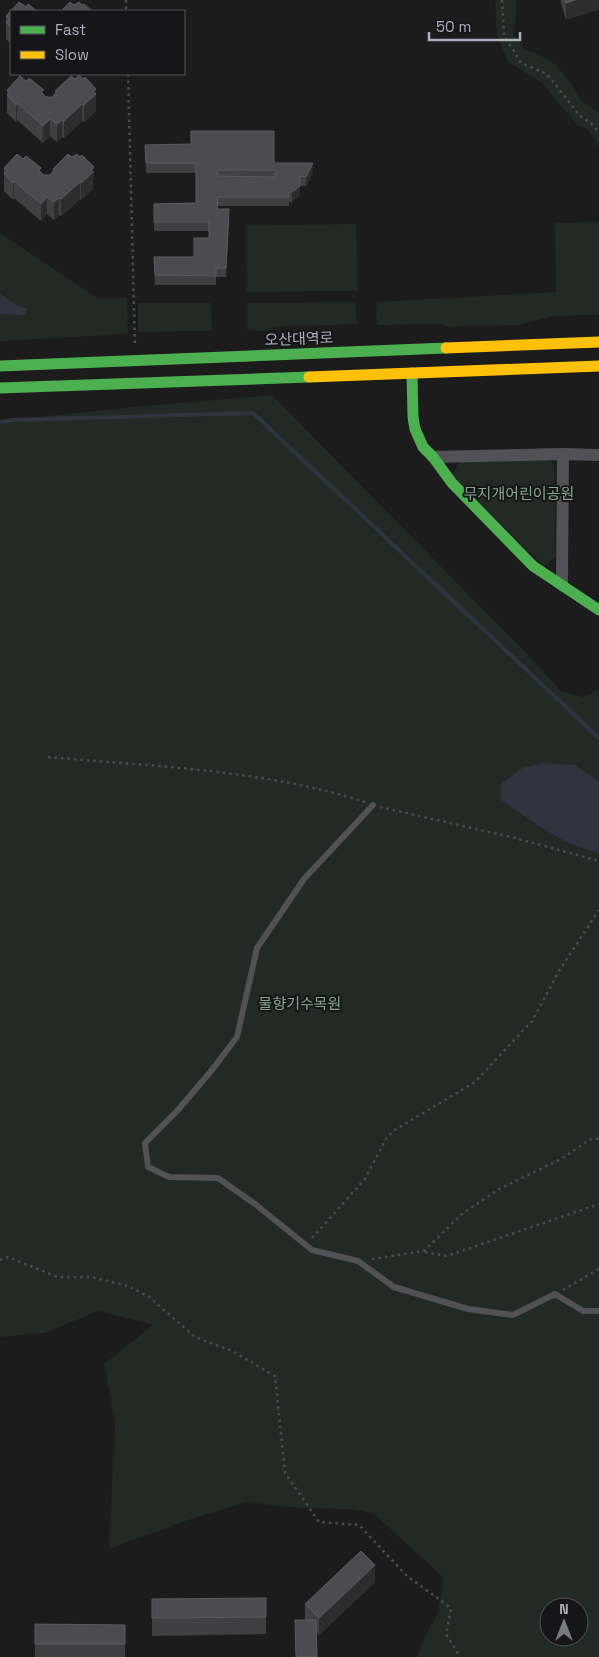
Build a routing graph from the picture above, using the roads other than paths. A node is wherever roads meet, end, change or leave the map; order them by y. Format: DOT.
graph roads {
  1 [pos="599,342"];
  2 [pos="0,366"];
  3 [pos="599,366"];
  4 [pos="412,373"];
  5 [pos="0,388"];
  6 [pos="562,454"];
  7 [pos="599,455"];
  8 [pos="434,457"];
  9 [pos="562,585"];
  10 [pos="599,610"];
  11 [pos="374,805"];
  12 [pos="599,1311"];
  1 -- 2 [label="main road, 오산대역로"];
  3 -- 4 [label="main road"];
  4 -- 5 [label="main road"];
  4 -- 8 [label="main road"];
  6 -- 7 [label="street"];
  6 -- 8 [label="street"];
  6 -- 9 [label="street"];
  8 -- 9 [label="main road"];
  9 -- 10 [label="main road"];
  11 -- 12 [label="lane"];
}
